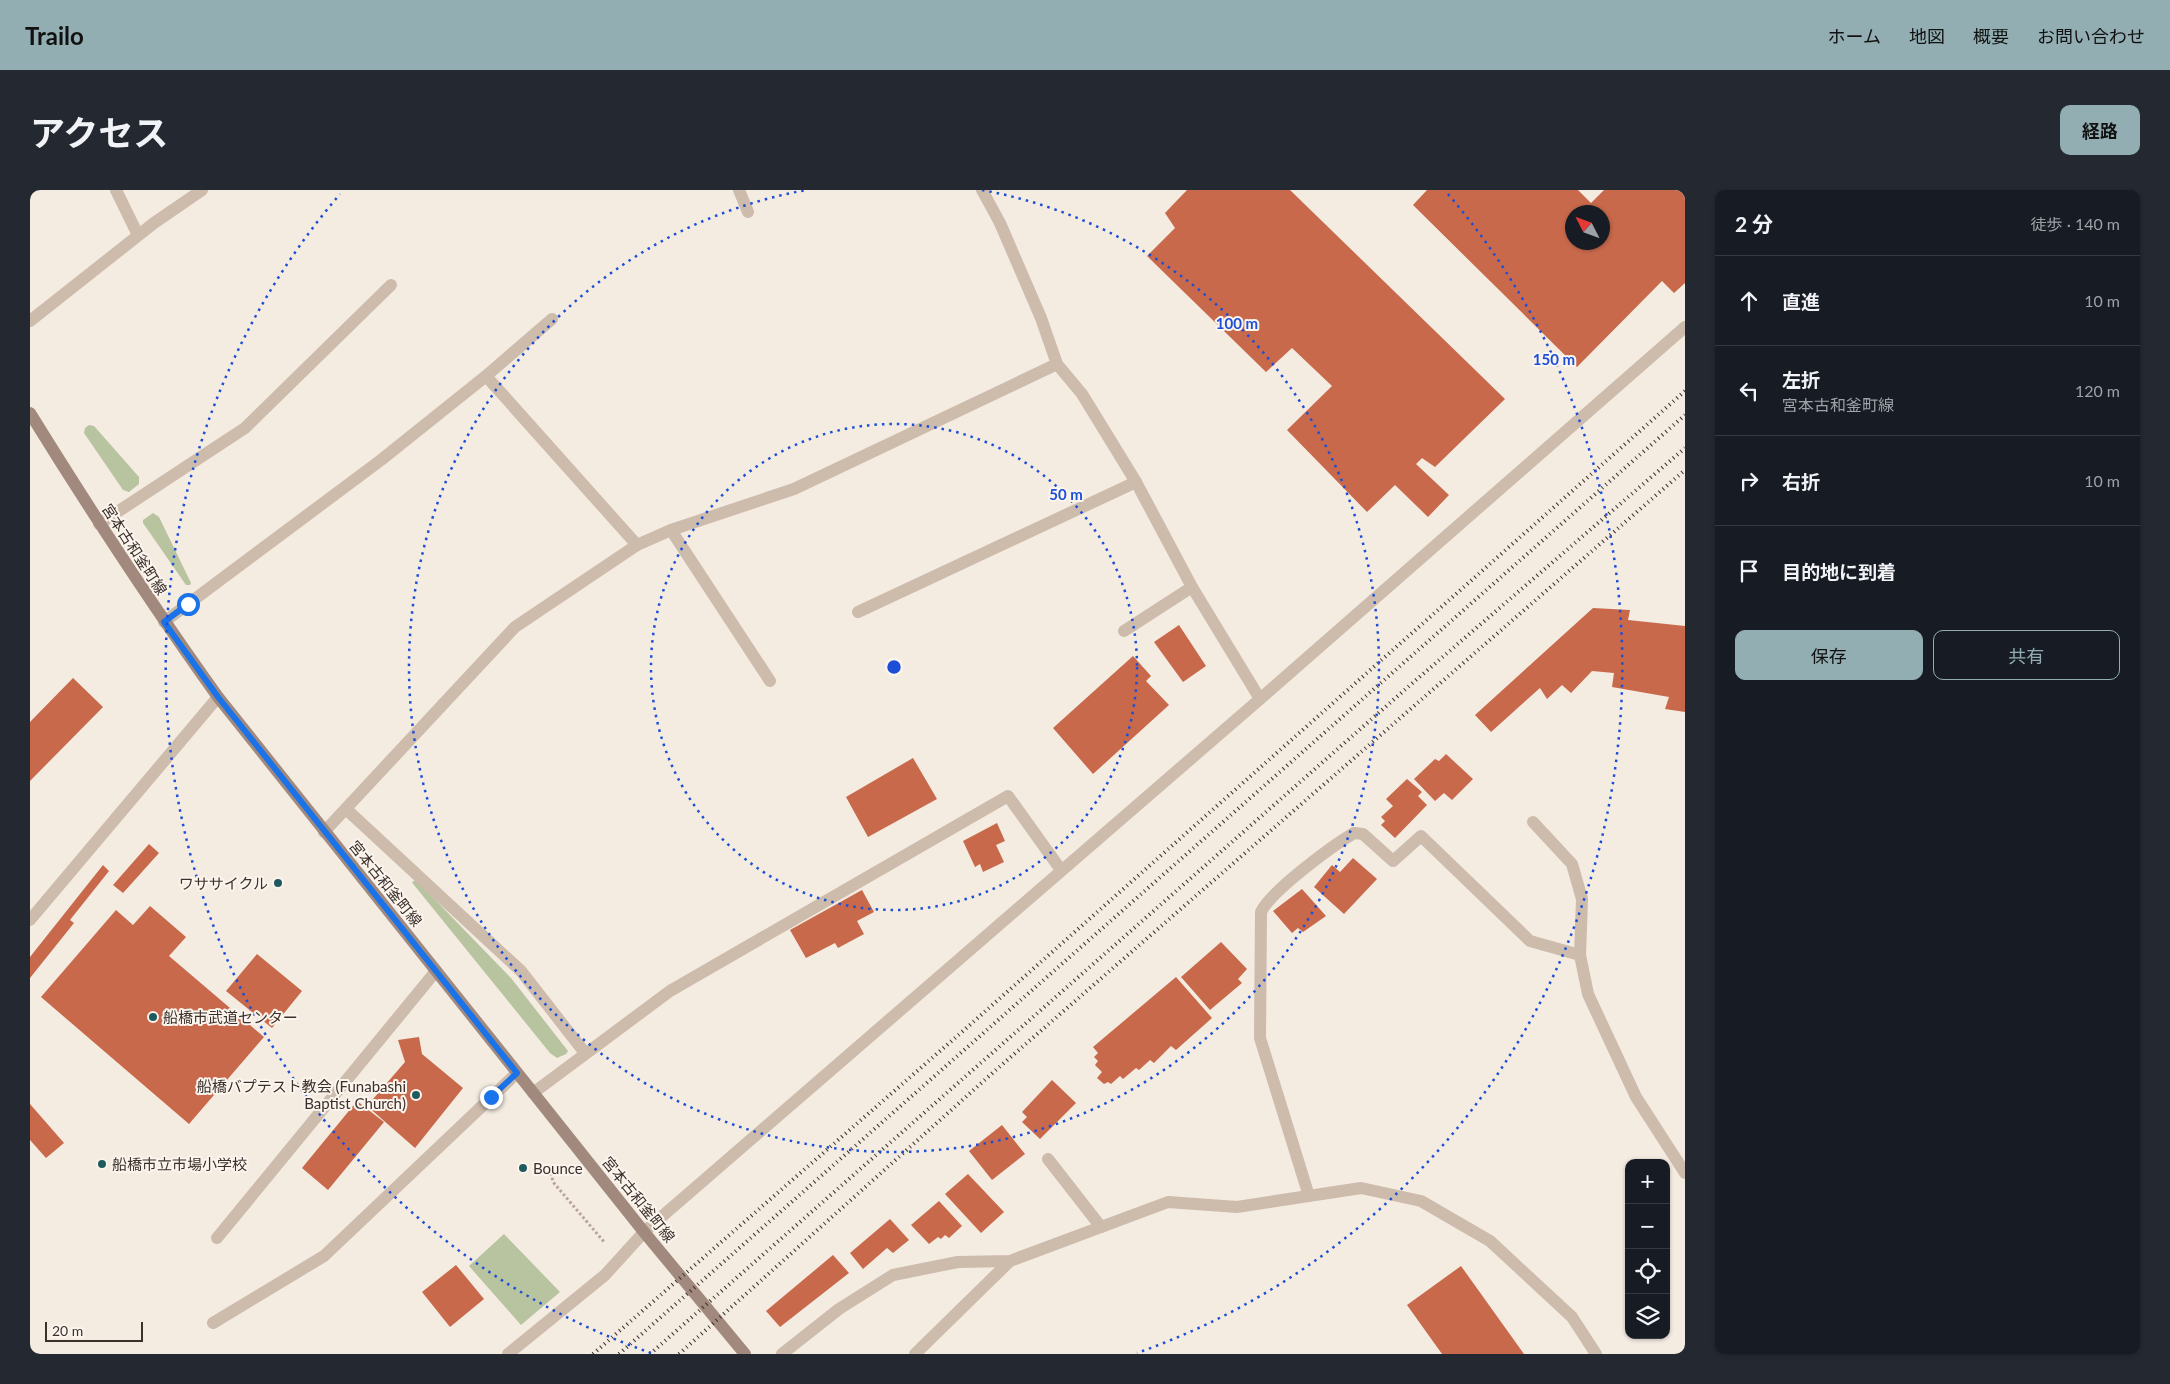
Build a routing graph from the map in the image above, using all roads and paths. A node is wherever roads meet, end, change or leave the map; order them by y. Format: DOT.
graph roads {
  1 [pos="116,190"];
  2 [pos="202,190"];
  3 [pos="739,190"];
  4 [pos="982,190"];
  5 [pos="748,212"];
  6 [pos="138,235"];
  7 [pos="391,285"];
  8 [pos="552,319"];
  9 [pos="30,321"];
  10 [pos="1685,327"];
  11 [pos="1057,364"];
  12 [pos="486,376"];
  13 [pos="30,413"];
  14 [pos="1136,482"];
  15 [pos="99,524"];
  16 [pos="671,530"];
  17 [pos="637,544"];
  18 [pos="1192,587"];
  19 [pos="858,612"];
  20 [pos="164,622"];
  21 [pos="1124,631"];
  22 [pos="770,681"];
  23 [pos="218,697"];
  24 [pos="1260,699"];
  25 [pos="346,809"];
  26 [pos="1533,822"];
  27 [pos="324,832"];
  28 [pos="1061,870"];
  29 [pos="30,920"];
  30 [pos="1580,955"];
  31 [pos="436,971"];
  32 [pos="585,1053"];
  33 [pos="517,1073"];
  34 [pos="533,1093"];
  35 [pos="1048,1159"];
  36 [pos="550,1168"];
  37 [pos="1685,1173"];
  38 [pos="1309,1196"];
  39 [pos="1101,1227"];
  40 [pos="644,1232"];
  41 [pos="598,1235"];
  42 [pos="217,1238"];
  43 [pos="1010,1261"];
  44 [pos="213,1323"];
  45 [pos="508,1354"];
  46 [pos="745,1354"];
  47 [pos="782,1354"];
  48 [pos="915,1354"];
  49 [pos="1596,1354"];
  1 -- 6 [label="street"];
  2 -- 6 [label="street"];
  3 -- 5 [label="street"];
  4 -- 11 [label="street"];
  6 -- 9 [label="street"];
  7 -- 15 [label="street"];
  8 -- 12 [label="street"];
  10 -- 24 [label="street"];
  11 -- 14 [label="street"];
  11 -- 16 [label="street"];
  12 -- 17 [label="street"];
  12 -- 20 [label="street"];
  13 -- 15 [label="street, 宮本古和釜町線"];
  14 -- 18 [label="street"];
  14 -- 19 [label="street"];
  15 -- 20 [label="street, 宮本古和釜町線"];
  16 -- 17 [label="street"];
  16 -- 22 [label="street"];
  17 -- 25 [label="street"];
  18 -- 21 [label="street"];
  18 -- 24 [label="street"];
  20 -- 23 [label="street, 宮本古和釜町線"];
  23 -- 27 [label="street, 宮本古和釜町線"];
  23 -- 29 [label="street"];
  24 -- 28 [label="street"];
  25 -- 27 [label="street"];
  25 -- 32 [label="street"];
  26 -- 30 [label="street"];
  27 -- 31 [label="street, 宮本古和釜町線"];
  28 -- 32 [label="street"];
  28 -- 40 [label="street"];
  30 -- 37 [label="street"];
  30 -- 38 [label="street"];
  31 -- 33 [label="street, 宮本古和釜町線"];
  31 -- 42 [label="street"];
  32 -- 34 [label="street"];
  33 -- 34 [label="street, 宮本古和釜町線"];
  33 -- 44 [label="street"];
  34 -- 40 [label="street, 宮本古和釜町線"];
  35 -- 39 [label="street"];
  36 -- 41 [label="path"];
  38 -- 39 [label="street"];
  38 -- 49 [label="street"];
  39 -- 43 [label="street"];
  40 -- 45 [label="street"];
  40 -- 46 [label="street, 宮本古和釜町線"];
  43 -- 47 [label="street"];
  43 -- 48 [label="street"];
}
